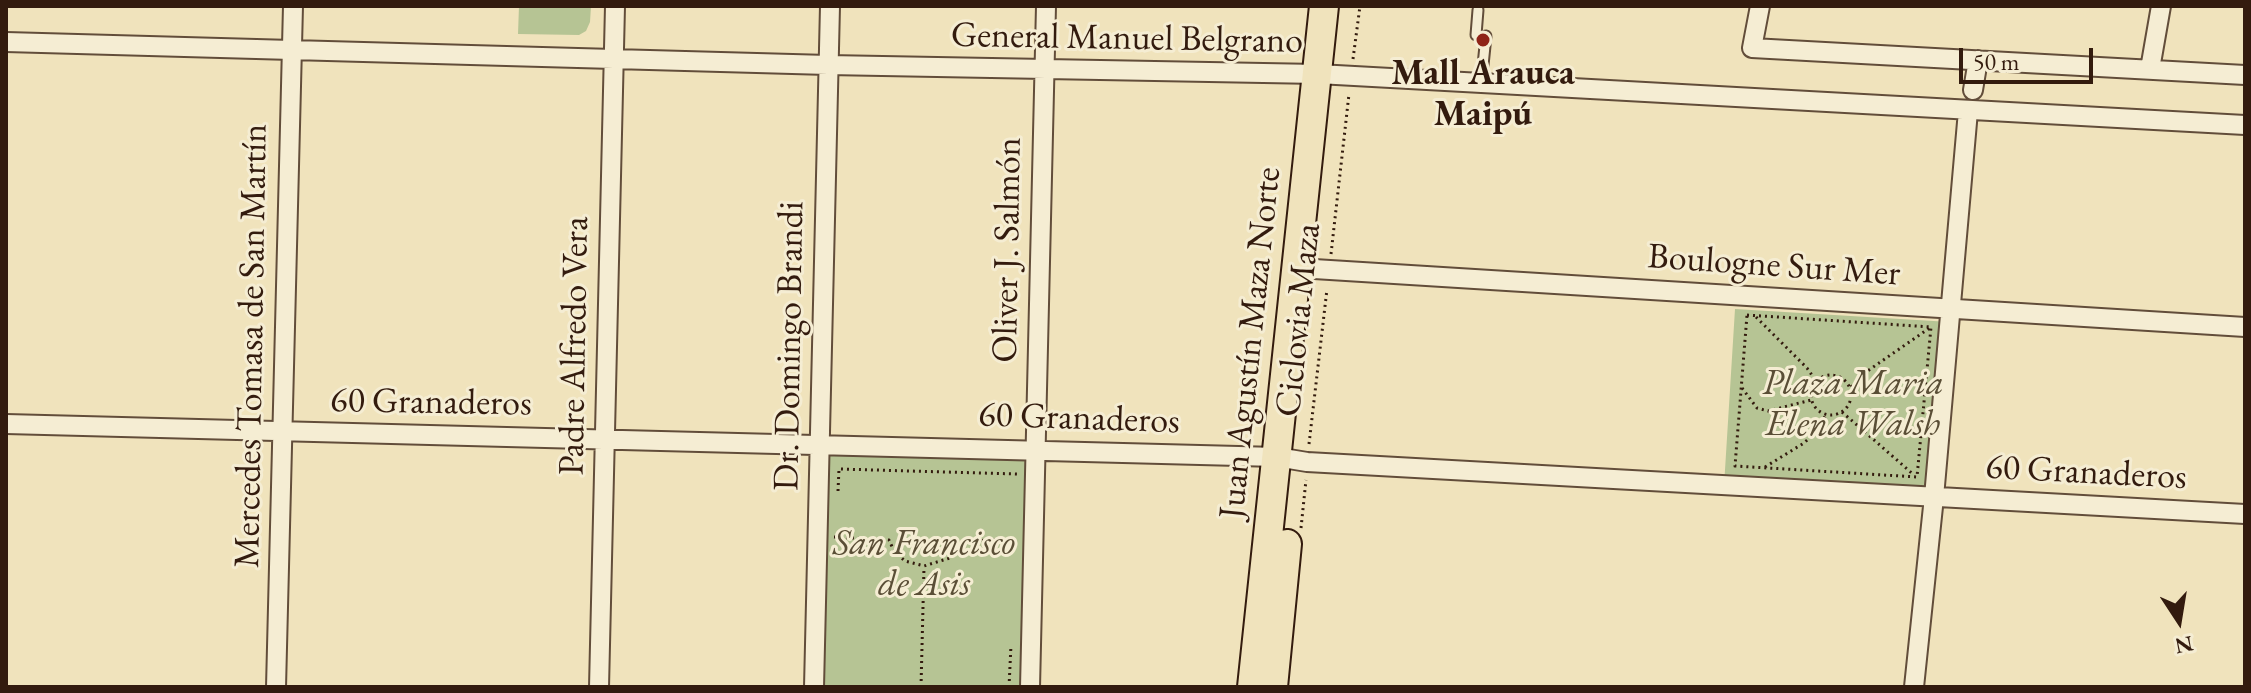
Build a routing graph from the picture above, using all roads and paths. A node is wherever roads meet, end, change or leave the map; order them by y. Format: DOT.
graph roads {
  1 [pos="293,6"];
  2 [pos="615,6"];
  3 [pos="830,6"];
  4 [pos="1046,6"];
  5 [pos="1324,6"];
  6 [pos="1343,6"];
  7 [pos="1360,6"];
  8 [pos="1760,6"];
  9 [pos="2161,6"];
  10 [pos="1478,10"];
  11 [pos="6,42"];
  12 [pos="291,49"];
  13 [pos="614,59"];
  14 [pos="1978,60"];
  15 [pos="828,65"];
  16 [pos="1045,69"];
  17 [pos="2150,69"];
  18 [pos="1335,75"];
  19 [pos="2245,75"];
  20 [pos="1481,85"];
  21 [pos="1973,90"];
  22 [pos="1968,111"];
  23 [pos="2245,125"];
  24 [pos="1315,269"];
  25 [pos="1951,309"];
  26 [pos="1755,316"];
  27 [pos="1931,327"];
  28 [pos="2245,327"];
  29 [pos="1816,381"];
  30 [pos="1741,387"];
  31 [pos="1851,387"];
  32 [pos="1811,400"];
  33 [pos="1842,412"];
  34 [pos="1827,413"];
  35 [pos="6,424"];
  36 [pos="280,432"];
  37 [pos="605,438"];
  38 [pos="819,443"];
  39 [pos="1034,449"];
  40 [pos="1293,460"];
  41 [pos="1763,468"];
  42 [pos="1021,474"];
  43 [pos="1917,477"];
  44 [pos="838,496"];
  45 [pos="1934,497"];
  46 [pos="2245,514"];
  47 [pos="837,537"];
  48 [pos="1300,537"];
  49 [pos="1018,539"];
  50 [pos="924,566"];
  51 [pos="1011,642"];
  52 [pos="276,687"];
  53 [pos="599,687"];
  54 [pos="814,687"];
  55 [pos="921,687"];
  56 [pos="1009,687"];
  57 [pos="1030,687"];
  58 [pos="1252,687"];
  59 [pos="1273,687"];
  60 [pos="1914,687"];
  1 -- 12 [label="street, Mercedes Tomasa de San Martín"];
  2 -- 13 [label="street, Padre Alfredo Vera"];
  3 -- 15 [label="street, Dr. Domingo Brandi"];
  4 -- 16 [label="street, Oliver J. Salmón"];
  5 -- 18 [label="main road, Juan Agustín Maza Norte"];
  6 -- 18 [label="main road"];
  7 -- 18 [label="path, Ciclovia Maza"];
  8 -- 14 [label="street"];
  9 -- 17 [label="street"];
  10 -- 20 [label="lane"];
  11 -- 12 [label="street, General Manuel Belgrano"];
  12 -- 13 [label="street, General Manuel Belgrano"];
  12 -- 36 [label="street, Mercedes Tomasa de San Martín"];
  13 -- 15 [label="street, General Manuel Belgrano"];
  13 -- 37 [label="street, Padre Alfredo Vera"];
  14 -- 17 [label="street"];
  14 -- 21 [label="street"];
  15 -- 16 [label="street, General Manuel Belgrano"];
  15 -- 38 [label="street, Dr. Domingo Brandi"];
  16 -- 18 [label="street, General Manuel Belgrano"];
  16 -- 39 [label="street, Oliver J. Salmón"];
  17 -- 19 [label="street"];
  18 -- 20 [label="street, General Manuel Belgrano"];
  18 -- 24 [label="main road, Juan Agustín Maza Norte"];
  18 -- 24 [label="path, Ciclovia Maza"];
  20 -- 22 [label="street, General Manuel Belgrano"];
  22 -- 23 [label="street, General Manuel Belgrano"];
  22 -- 25 [label="street"];
  24 -- 25 [label="street, Boulogne Sur Mer"];
  24 -- 40 [label="main road, Juan Agustín Maza Norte"];
  24 -- 40 [label="path, Ciclovia Maza"];
  25 -- 28 [label="street, Boulogne Sur Mer"];
  25 -- 45 [label="street"];
  26 -- 27 [label="path"];
  26 -- 29 [label="path"];
  26 -- 30 [label="path"];
  27 -- 31 [label="path"];
  27 -- 43 [label="path"];
  29 -- 31 [label="path"];
  29 -- 32 [label="path"];
  30 -- 32 [label="path"];
  30 -- 41 [label="path"];
  31 -- 33 [label="path"];
  32 -- 34 [label="path"];
  33 -- 34 [label="path"];
  33 -- 43 [label="path"];
  34 -- 41 [label="path"];
  35 -- 36 [label="street, 60 Granaderos"];
  36 -- 37 [label="street, 60 Granaderos"];
  36 -- 52 [label="street, Mercedes Tomasa de San Martín"];
  37 -- 38 [label="street, 60 Granaderos"];
  37 -- 53 [label="street, Padre Alfredo Vera"];
  38 -- 39 [label="street, 60 Granaderos"];
  38 -- 54 [label="street, Dr. Domingo Brandi"];
  39 -- 40 [label="street, 60 Granaderos"];
  39 -- 57 [label="street, Oliver J. Salmón"];
  40 -- 45 [label="street, 60 Granaderos"];
  40 -- 48 [label="path, Ciclovia Maza"];
  40 -- 58 [label="main road, Juan Agustín Maza Norte"];
  40 -- 59 [label="main road"];
  41 -- 43 [label="path"];
  42 -- 44 [label="path"];
  45 -- 46 [label="street, 60 Granaderos"];
  45 -- 60 [label="street"];
  47 -- 50 [label="path"];
  49 -- 50 [label="path"];
  50 -- 55 [label="path"];
  51 -- 56 [label="path"];
}
